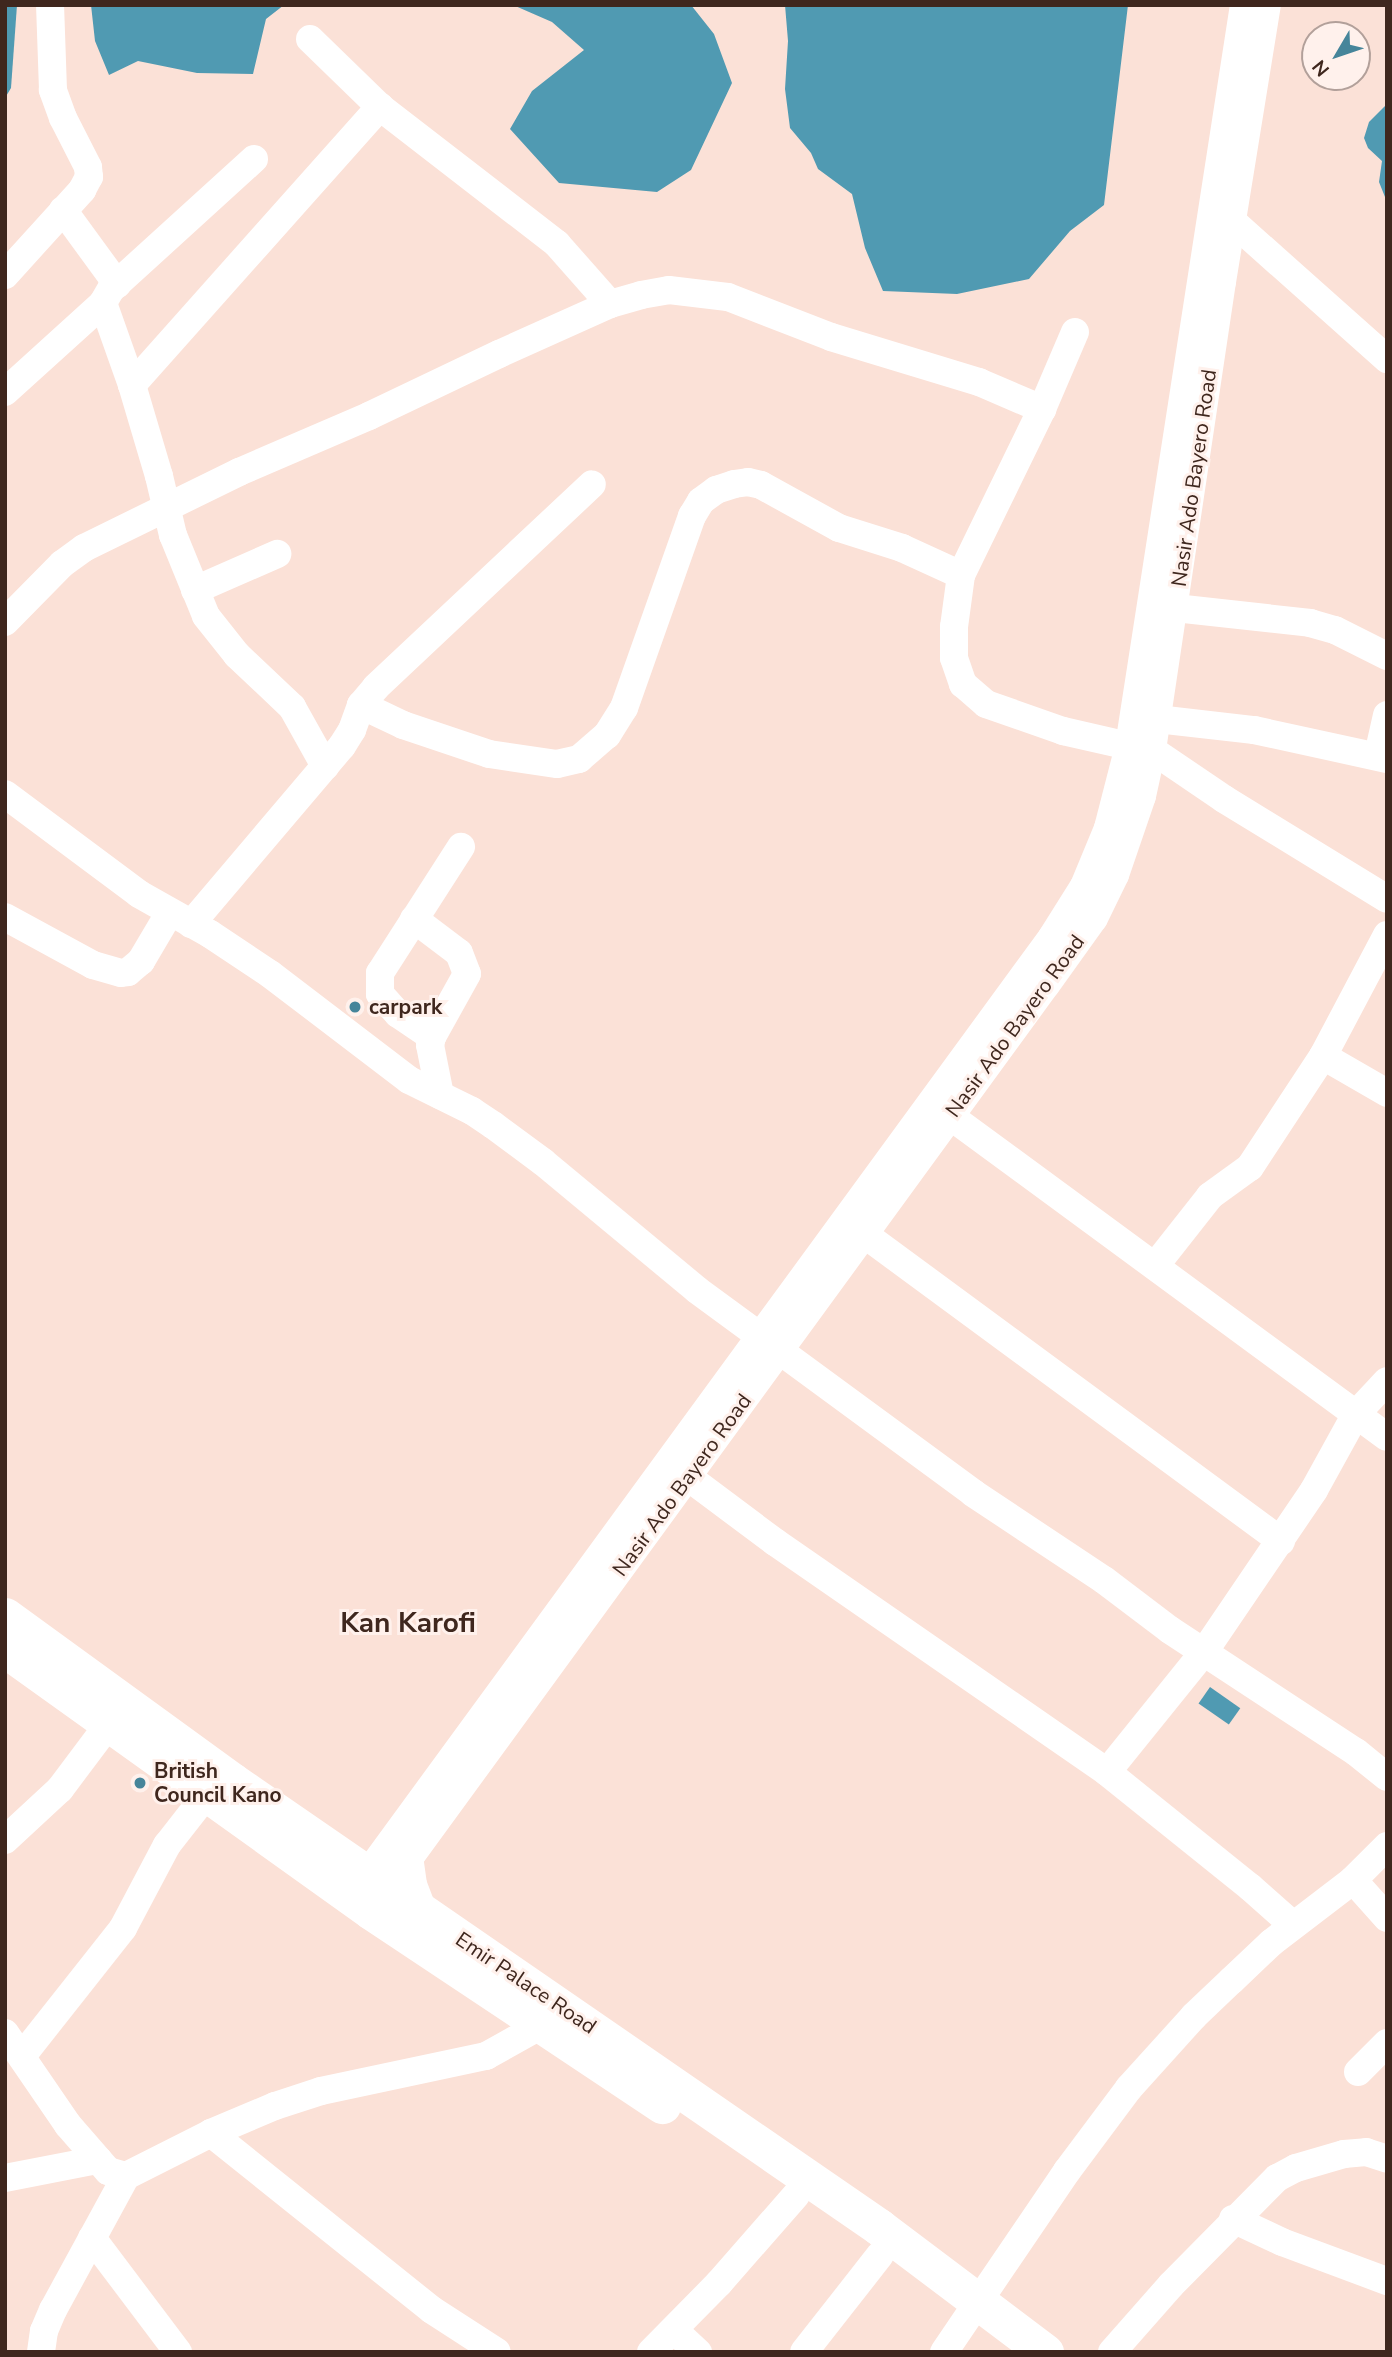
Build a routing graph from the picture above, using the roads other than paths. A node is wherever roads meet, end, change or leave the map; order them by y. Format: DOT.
graph roads {
  1 [pos="50,5"];
  2 [pos="1244,5"];
  3 [pos="1267,5"];
  4 [pos="310,39"];
  5 [pos="380,107"];
  6 [pos="254,159"];
  7 [pos="63,210"];
  8 [pos="1232,221"];
  9 [pos="5,275"];
  10 [pos="110,294"];
  11 [pos="610,304"];
  12 [pos="1075,332"];
  13 [pos="1387,359"];
  14 [pos="132,385"];
  15 [pos="5,392"];
  16 [pos="1042,409"];
  17 [pos="592,484"];
  18 [pos="167,509"];
  19 [pos="278,554"];
  20 [pos="961,575"];
  21 [pos="195,590"];
  22 [pos="1175,608"];
  23 [pos="7,616"];
  24 [pos="1387,656"];
  25 [pos="361,705"];
  26 [pos="1387,715"];
  27 [pos="1157,719"];
  28 [pos="1140,748"];
  29 [pos="1382,757"];
  30 [pos="325,766"];
  31 [pos="5,794"];
  32 [pos="461,847"];
  33 [pos="1387,899"];
  34 [pos="5,917"];
  35 [pos="181,918"];
  36 [pos="414,919"];
  37 [pos="1387,935"];
  38 [pos="432,1037"];
  39 [pos="1323,1056"];
  40 [pos="1387,1093"];
  41 [pos="440,1095"];
  42 [pos="950,1116"];
  43 [pos="864,1234"];
  44 [pos="1155,1266"];
  45 [pos="770,1343"];
  46 [pos="1387,1381"];
  47 [pos="1356,1414"];
  48 [pos="1387,1437"];
  49 [pos="688,1477"];
  50 [pos="1281,1541"];
  51 [pos="5,1616"];
  52 [pos="5,1649"];
  53 [pos="1204,1652"];
  54 [pos="45,1662"];
  55 [pos="108,1725"];
  56 [pos="1107,1772"];
  57 [pos="1387,1777"];
  58 [pos="206,1794"];
  59 [pos="5,1840"];
  60 [pos="1387,1846"];
  61 [pos="1353,1880"];
  62 [pos="383,1884"];
  63 [pos="1387,1918"];
  64 [pos="1293,1925"];
  65 [pos="547,2014"];
  66 [pos="5,2033"];
  67 [pos="1387,2043"];
  68 [pos="22,2056"];
  69 [pos="1358,2072"];
  70 [pos="211,2133"];
  71 [pos="1380,2150"];
  72 [pos="98,2160"];
  73 [pos="126,2176"];
  74 [pos="5,2178"];
  75 [pos="796,2195"];
  76 [pos="1233,2220"];
  77 [pos="92,2238"];
  78 [pos="880,2255"];
  79 [pos="1387,2281"];
  80 [pos="973,2311"];
  81 [pos="674,2330"];
  82 [pos="41,2352"];
  83 [pos="178,2352"];
  84 [pos="497,2352"];
  85 [pos="651,2352"];
  86 [pos="698,2352"];
  87 [pos="804,2352"];
  88 [pos="944,2352"];
  89 [pos="1005,2352"];
  90 [pos="1045,2352"];
  91 [pos="1112,2352"];
  1 -- 7 [label="street"];
  2 -- 28 [label="street"];
  3 -- 8 [label="street, Nasir Ado Bayero Road"];
  4 -- 5 [label="street"];
  5 -- 11 [label="street"];
  5 -- 14 [label="street"];
  6 -- 10 [label="street"];
  7 -- 9 [label="street"];
  7 -- 10 [label="street"];
  8 -- 13 [label="street"];
  8 -- 22 [label="street, Nasir Ado Bayero Road"];
  10 -- 14 [label="street"];
  10 -- 15 [label="street"];
  11 -- 16 [label="street"];
  11 -- 18 [label="street"];
  12 -- 16 [label="street"];
  14 -- 18 [label="street"];
  16 -- 20 [label="street"];
  17 -- 25 [label="street"];
  18 -- 21 [label="street"];
  18 -- 23 [label="street"];
  19 -- 21 [label="street"];
  20 -- 25 [label="street"];
  20 -- 28 [label="street"];
  21 -- 30 [label="street"];
  22 -- 24 [label="street"];
  22 -- 27 [label="street, Nasir Ado Bayero Road"];
  25 -- 30 [label="street"];
  26 -- 29 [label="street"];
  27 -- 28 [label="street, Nasir Ado Bayero Road"];
  27 -- 29 [label="street"];
  28 -- 33 [label="street"];
  28 -- 42 [label="street, Nasir Ado Bayero Road"];
  28 -- 45 [label="street"];
  30 -- 35 [label="street"];
  31 -- 35 [label="street"];
  32 -- 36 [label="street"];
  34 -- 35 [label="street"];
  35 -- 41 [label="street"];
  36 -- 38 [label="street"];
  36 -- 38 [label="street"];
  37 -- 39 [label="street"];
  38 -- 41 [label="street"];
  39 -- 40 [label="street"];
  39 -- 44 [label="street"];
  41 -- 45 [label="street"];
  42 -- 43 [label="street, Nasir Ado Bayero Road"];
  42 -- 44 [label="street"];
  43 -- 45 [label="street, Nasir Ado Bayero Road"];
  43 -- 50 [label="street"];
  44 -- 47 [label="street"];
  45 -- 49 [label="street, Nasir Ado Bayero Road"];
  45 -- 53 [label="street"];
  45 -- 62 [label="street"];
  46 -- 47 [label="street"];
  47 -- 48 [label="street"];
  47 -- 50 [label="street"];
  49 -- 56 [label="street"];
  49 -- 62 [label="street, Nasir Ado Bayero Road"];
  50 -- 53 [label="street"];
  51 -- 54 [label="main road, Emir Palace Road"];
  52 -- 54 [label="main road, Emir Palace Road"];
  53 -- 56 [label="street"];
  53 -- 57 [label="street"];
  54 -- 55 [label="main road, Emir Palace Road"];
  54 -- 62 [label="main road, Emir Palace Road"];
  55 -- 58 [label="main road, Emir Palace Road"];
  55 -- 59 [label="street"];
  56 -- 64 [label="street"];
  58 -- 62 [label="main road, Emir Palace Road"];
  58 -- 68 [label="street"];
  60 -- 61 [label="street"];
  61 -- 63 [label="street"];
  61 -- 64 [label="street"];
  62 -- 65 [label="main road, Emir Palace Road"];
  64 -- 80 [label="street"];
  65 -- 70 [label="street"];
  65 -- 75 [label="main road, Emir Palace Road"];
  65 -- 80 [label="main road, Emir Palace Road"];
  66 -- 68 [label="street"];
  67 -- 69 [label="street"];
  68 -- 72 [label="street"];
  70 -- 73 [label="street"];
  70 -- 84 [label="street"];
  71 -- 76 [label="street"];
  72 -- 73 [label="street"];
  72 -- 74 [label="street"];
  73 -- 77 [label="street"];
  75 -- 78 [label="main road, Emir Palace Road"];
  75 -- 81 [label="street"];
  76 -- 79 [label="street"];
  76 -- 91 [label="street"];
  77 -- 82 [label="street"];
  77 -- 83 [label="street"];
  78 -- 80 [label="main road, Emir Palace Road"];
  78 -- 87 [label="street"];
  80 -- 88 [label="street"];
  80 -- 89 [label="main road, Emir Palace Road"];
  80 -- 90 [label="main road, Emir Palace Road"];
  81 -- 85 [label="street"];
  81 -- 86 [label="street"];
}
